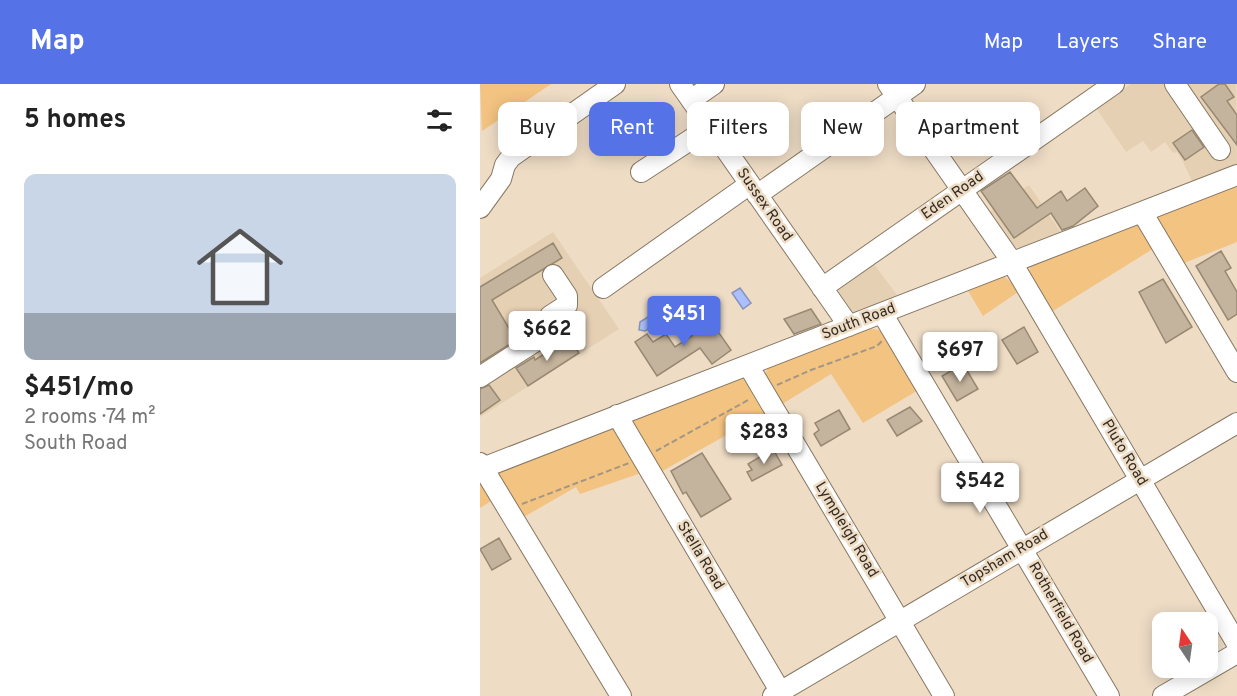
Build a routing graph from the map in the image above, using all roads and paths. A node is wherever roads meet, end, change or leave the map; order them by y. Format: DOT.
graph roads {
  1 [pos="615,84"];
  2 [pos="714,84"];
  3 [pos="915,84"];
  4 [pos="1114,84"];
  5 [pos="1175,84"];
  6 [pos="892,90"];
  7 [pos="686,92"];
  8 [pos="687,142"];
  9 [pos="1220,150"];
  10 [pos="731,156"];
  11 [pos="641,172"];
  12 [pos="1237,175"];
  13 [pos="754,189"];
  14 [pos="962,190"];
  15 [pos="480,208"];
  16 [pos="1142,212"];
  17 [pos="1012,262"];
  18 [pos="553,275"];
  19 [pos="603,288"];
  20 [pos="822,288"];
  21 [pos="882,313"];
  22 [pos="849,326"];
  23 [pos="885,337"];
  24 [pos="748,365"];
  25 [pos="1237,372"];
  26 [pos="480,378"];
  27 [pos="764,392"];
  28 [pos="617,416"];
  29 [pos="1237,423"];
  30 [pos="642,458"];
  31 [pos="481,467"];
  32 [pos="1140,480"];
  33 [pos="502,497"];
  34 [pos="1022,548"];
  35 [pos="900,622"];
  36 [pos="1237,644"];
  37 [pos="1237,652"];
  38 [pos="779,695"];
  39 [pos="621,696"];
  40 [pos="944,696"];
  41 [pos="1109,696"];
  42 [pos="1163,696"];
  1 -- 15 [label="street"];
  2 -- 7 [label="street"];
  3 -- 6 [label="street"];
  4 -- 14 [label="street, Eden Road"];
  5 -- 9 [label="street"];
  6 -- 13 [label="street"];
  6 -- 14 [label="street, Pluto Road"];
  8 -- 11 [label="street"];
  10 -- 13 [label="street, Sussex Road"];
  12 -- 16 [label="street, South Road"];
  13 -- 19 [label="street"];
  13 -- 20 [label="street, Sussex Road"];
  14 -- 17 [label="street, Pluto Road"];
  14 -- 20 [label="street, Eden Road"];
  16 -- 17 [label="street, South Road"];
  16 -- 25 [label="street"];
  17 -- 21 [label="street, South Road"];
  17 -- 32 [label="street, Pluto Road"];
  18 -- 26 [label="street"];
  20 -- 22 [label="street, Sussex Road"];
  21 -- 22 [label="street, South Road"];
  21 -- 34 [label="street, Rotherfield Road"];
  22 -- 24 [label="street, South Road"];
  23 -- 27 [label="path"];
  24 -- 27 [label="street, Lympleigh Road"];
  24 -- 28 [label="street, South Road"];
  27 -- 30 [label="path"];
  27 -- 35 [label="street, Lympleigh Road"];
  28 -- 30 [label="street, Stella Road"];
  28 -- 31 [label="street, South Road"];
  29 -- 32 [label="street, Topsham Road"];
  30 -- 33 [label="path"];
  30 -- 38 [label="street, Stella Road"];
  31 -- 33 [label="street"];
  32 -- 34 [label="street, Topsham Road"];
  32 -- 36 [label="street, Pluto Road"];
  33 -- 39 [label="street"];
  34 -- 35 [label="street, Topsham Road"];
  34 -- 41 [label="street, Rotherfield Road"];
  35 -- 38 [label="street, Topsham Road"];
  35 -- 40 [label="street, Lympleigh Road"];
  37 -- 42 [label="street"];
}
